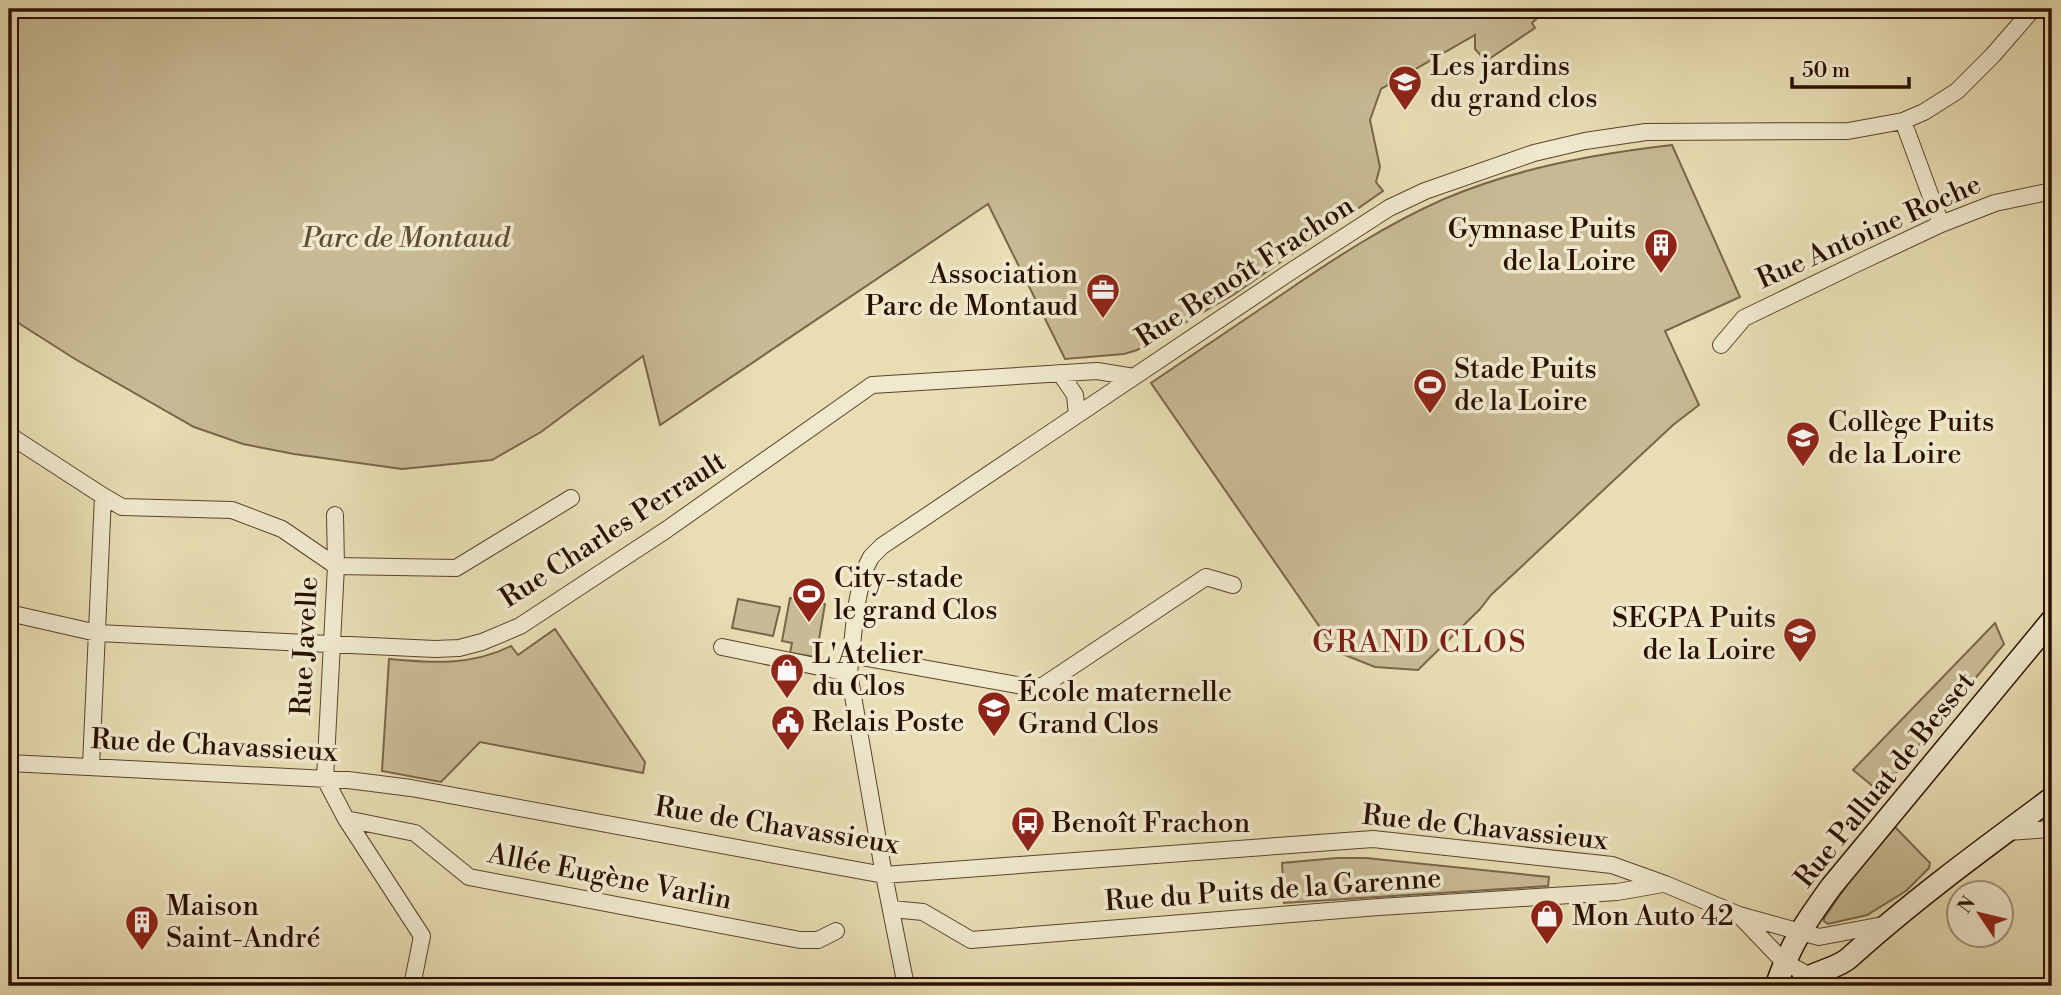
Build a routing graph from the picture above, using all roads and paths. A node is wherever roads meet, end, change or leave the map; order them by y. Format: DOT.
graph roads {
  1 [pos="2033,9"];
  2 [pos="1903,121"];
  3 [pos="2052,191"];
  4 [pos="1941,224"];
  5 [pos="1721,345"];
  6 [pos="1060,373"];
  7 [pos="1134,377"];
  8 [pos="1077,415"];
  9 [pos="9,435"];
  10 [pos="103,496"];
  11 [pos="570,498"];
  12 [pos="335,515"];
  13 [pos="336,566"];
  14 [pos="1233,585"];
  15 [pos="9,613"];
  16 [pos="2052,620"];
  17 [pos="97,634"];
  18 [pos="332,645"];
  19 [pos="722,647"];
  20 [pos="850,655"];
  21 [pos="849,673"];
  22 [pos="9,763"];
  23 [pos="91,766"];
  24 [pos="325,779"];
  25 [pos="2052,798"];
  26 [pos="346,820"];
  27 [pos="2052,829"];
  28 [pos="2007,832"];
  29 [pos="884,875"];
  30 [pos="1665,884"];
  31 [pos="892,909"];
  32 [pos="1739,915"];
  33 [pos="1886,925"];
  34 [pos="836,931"];
  35 [pos="1799,931"];
  36 [pos="1784,962"];
  37 [pos="1804,981"];
  38 [pos="412,986"];
  39 [pos="906,986"];
  40 [pos="1776,986"];
  1 -- 2 [label="street, Rue Benoît Frachon"];
  2 -- 4 [label="street"];
  2 -- 7 [label="street, Rue Benoît Frachon"];
  3 -- 4 [label="street, Rue Antoine Roche"];
  4 -- 5 [label="street, Rue Antoine Roche"];
  6 -- 7 [label="street, Rue Charles Perrault"];
  6 -- 8 [label="street"];
  6 -- 18 [label="street, Rue Charles Perrault"];
  7 -- 8 [label="street, Rue Benoît Frachon"];
  8 -- 20 [label="street, Rue Benoît Frachon"];
  9 -- 10 [label="street"];
  10 -- 13 [label="street"];
  10 -- 17 [label="street"];
  11 -- 13 [label="street"];
  12 -- 13 [label="street, Rue Javelle"];
  13 -- 18 [label="street, Rue Javelle"];
  14 -- 20 [label="street"];
  15 -- 17 [label="street, Rue Charles Perrault"];
  16 -- 35 [label="main road, Rue Palluat de Besset"];
  17 -- 18 [label="street, Rue Charles Perrault"];
  17 -- 23 [label="street"];
  18 -- 24 [label="street, Rue Javelle"];
  19 -- 21 [label="street"];
  20 -- 21 [label="street, Rue Benoît Frachon"];
  21 -- 29 [label="street, Rue Benoît Frachon"];
  22 -- 23 [label="street, Rue de Chavassieux"];
  23 -- 24 [label="street, Rue de Chavassieux"];
  24 -- 26 [label="street"];
  24 -- 29 [label="street, Rue de Chavassieux"];
  25 -- 28 [label="main road"];
  26 -- 34 [label="street, Allée Eugène Varlin"];
  26 -- 38 [label="street"];
  27 -- 28 [label="street"];
  28 -- 33 [label="main road"];
  29 -- 30 [label="street, Rue de Chavassieux"];
  29 -- 31 [label="street, Rue Benoît Frachon"];
  30 -- 31 [label="street, Rue du Puits de la Garenne"];
  30 -- 32 [label="street, Rue de Chavassieux"];
  31 -- 39 [label="street, Rue Benoît Frachon"];
  32 -- 35 [label="street, Rue de Chavassieux"];
  32 -- 36 [label="street, Rue de Chavassieux"];
  33 -- 35 [label="street, Rue de Chavassieux"];
  33 -- 37 [label="main road"];
  35 -- 36 [label="main road, Rue Palluat de Besset"];
  36 -- 37 [label="street, Rue de Chavassieux"];
  36 -- 40 [label="main road, Rue Palluat de Besset"];
}
